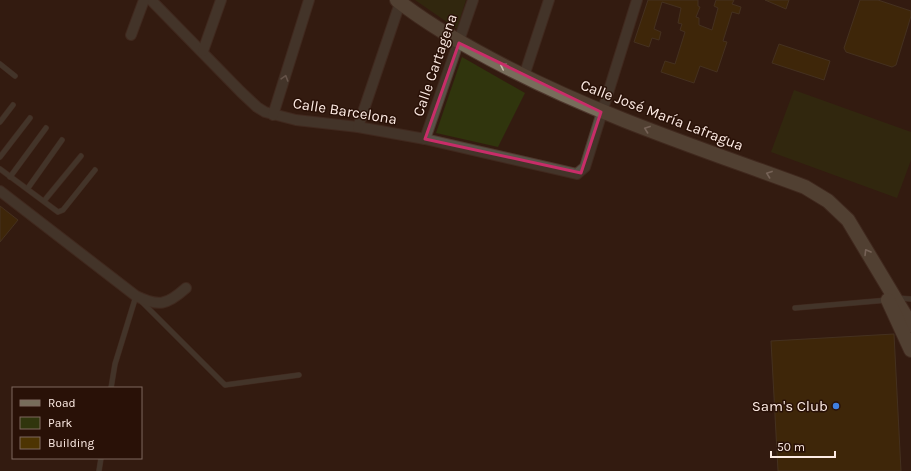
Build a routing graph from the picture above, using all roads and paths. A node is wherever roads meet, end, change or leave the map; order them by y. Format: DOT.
graph roads {
  1 [pos="144,0"];
  2 [pos="151,0"];
  3 [pos="221,0"];
  4 [pos="309,0"];
  5 [pos="473,0"];
  6 [pos="549,0"];
  7 [pos="637,0"];
  8 [pos="400,1"];
  9 [pos="131,35"];
  10 [pos="459,43"];
  11 [pos="203,51"];
  12 [pos="0,64"];
  13 [pos="15,76"];
  14 [pos="524,76"];
  15 [pos="13,105"];
  16 [pos="601,112"];
  17 [pos="273,115"];
  18 [pos="30,118"];
  19 [pos="0,122"];
  20 [pos="358,127"];
  21 [pos="46,128"];
  22 [pos="425,139"];
  23 [pos="62,140"];
  24 [pos="80,156"];
  25 [pos="0,157"];
  26 [pos="0,169"];
  27 [pos="95,170"];
  28 [pos="10,177"];
  29 [pos="28,188"];
  30 [pos="0,191"];
  31 [pos="44,201"];
  32 [pos="186,288"];
  33 [pos="890,295"];
  34 [pos="136,296"];
  35 [pos="911,298"];
  36 [pos="796,308"];
  37 [pos="911,325"];
  38 [pos="911,350"];
  39 [pos="299,375"];
  40 [pos="111,387"];
  41 [pos="101,459"];
  42 [pos="99,471"];
  1 -- 9 [label="street"];
  2 -- 11 [label="street, Calle Barcelona"];
  3 -- 11 [label="street"];
  17 -- 4 [label="street, one-way"];
  5 -- 10 [label="street, Calle Cartagena"];
  6 -- 14 [label="street"];
  7 -- 16 [label="street"];
  8 -- 10 [label="main road, Calle José María Lafragua"];
  8 -- 20 [label="street"];
  14 -- 10 [label="main road, Calle José María Lafragua, one-way"];
  10 -- 22 [label="street, Calle Cartagena"];
  11 -- 17 [label="street, Calle Barcelona"];
  12 -- 13 [label="lane"];
  14 -- 16 [label="main road, Calle José María Lafragua"];
  15 -- 19 [label="lane"];
  16 -- 22 [label="street, Calle Barcelona"];
  33 -- 16 [label="main road, Calle José María Lafragua, one-way"];
  17 -- 20 [label="street, Calle Barcelona"];
  18 -- 25 [label="lane"];
  20 -- 22 [label="street, Calle Barcelona"];
  21 -- 28 [label="lane"];
  23 -- 29 [label="lane"];
  24 -- 31 [label="lane"];
  26 -- 28 [label="lane"];
  27 -- 31 [label="lane"];
  28 -- 29 [label="lane"];
  29 -- 31 [label="lane"];
  30 -- 34 [label="street"];
  32 -- 34 [label="street"];
  33 -- 35 [label="lane"];
  33 -- 36 [label="lane"];
  33 -- 37 [label="main road, Calle José María Lafragua"];
  33 -- 38 [label="main road, Calle José María Lafragua"];
  34 -- 39 [label="lane"];
  34 -- 40 [label="lane"];
  41 -- 42 [label="lane"];
}
